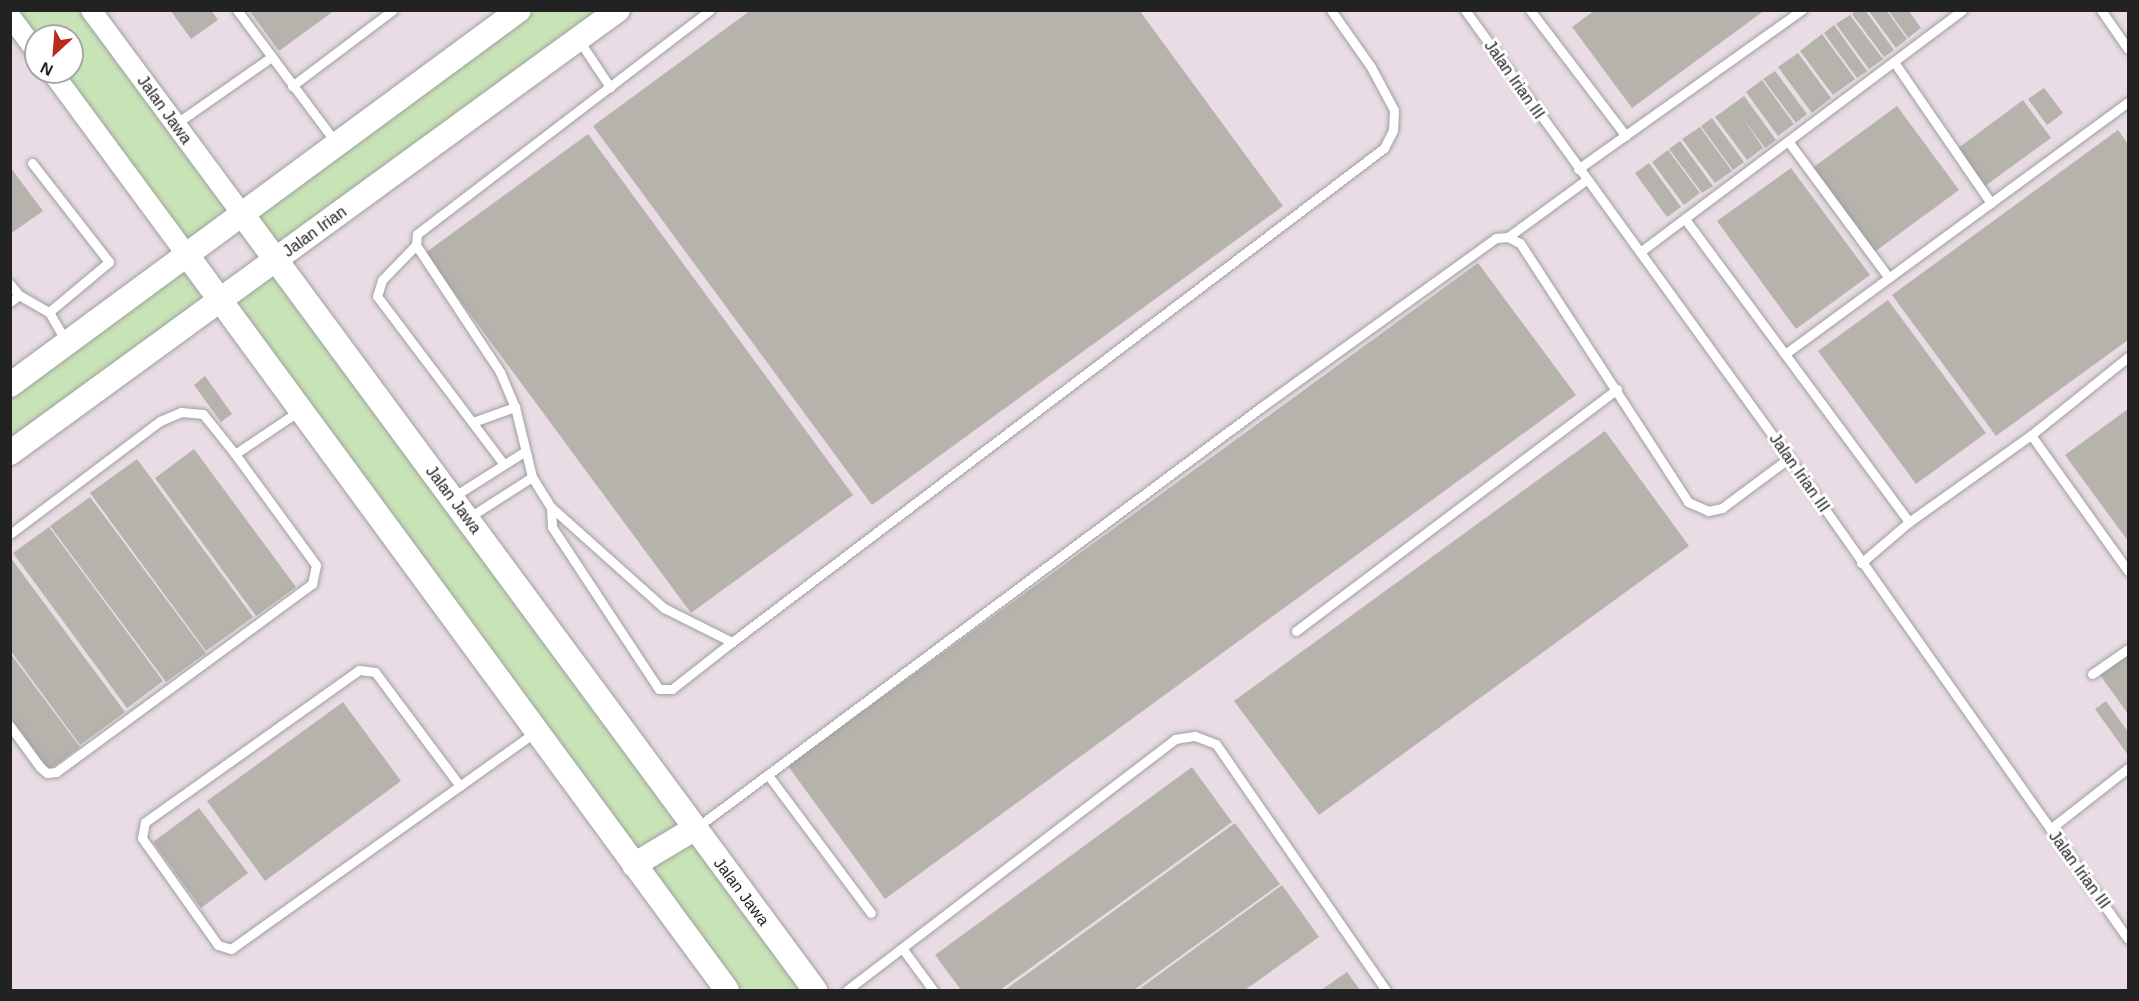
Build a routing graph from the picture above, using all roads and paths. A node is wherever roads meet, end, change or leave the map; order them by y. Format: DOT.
graph roads {
  1 [pos="91,10"];
  2 [pos="237,10"];
  3 [pos="393,10"];
  4 [pos="519,10"];
  5 [pos="618,10"];
  6 [pos="710,10"];
  7 [pos="1331,10"];
  8 [pos="1466,10"];
  9 [pos="1530,10"];
  10 [pos="1802,10"];
  11 [pos="1962,10"];
  12 [pos="2101,10"];
  13 [pos="10,16"];
  14 [pos="24,35"];
  15 [pos="578,39"];
  16 [pos="2128,49"];
  17 [pos="270,58"];
  18 [pos="1894,62"];
  19 [pos="61,84"];
  20 [pos="292,86"];
  21 [pos="610,87"];
  22 [pos="2128,102"];
  23 [pos="174,125"];
  24 [pos="1626,135"];
  25 [pos="1788,141"];
  26 [pos="337,144"];
  27 [pos="32,163"];
  28 [pos="1578,169"];
  29 [pos="1586,180"];
  30 [pos="1990,203"];
  31 [pos="242,214"];
  32 [pos="1685,219"];
  33 [pos="1508,237"];
  34 [pos="417,245"];
  35 [pos="1640,252"];
  36 [pos="187,255"];
  37 [pos="277,259"];
  38 [pos="1889,278"];
  39 [pos="10,284"];
  40 [pos="19,296"];
  41 [pos="219,300"];
  42 [pos="10,302"];
  43 [pos="49,312"];
  44 [pos="67,343"];
  45 [pos="1785,354"];
  46 [pos="2128,357"];
  47 [pos="10,385"];
  48 [pos="1617,389"];
  49 [pos="514,407"];
  50 [pos="299,411"];
  51 [pos="473,422"];
  52 [pos="2031,435"];
  53 [pos="524,452"];
  54 [pos="10,453"];
  55 [pos="236,454"];
  56 [pos="1789,458"];
  57 [pos="503,463"];
  58 [pos="532,477"];
  59 [pos="452,498"];
  60 [pos="551,507"];
  61 [pos="467,519"];
  62 [pos="1909,522"];
  63 [pos="10,534"];
  64 [pos="1861,563"];
  65 [pos="2128,571"];
  66 [pos="1296,631"];
  67 [pos="732,642"];
  68 [pos="2128,649"];
  69 [pos="2092,674"];
  70 [pos="10,726"];
  71 [pos="535,732"];
  72 [pos="2128,768"];
  73 [pos="768,775"];
  74 [pos="460,786"];
  75 [pos="694,829"];
  76 [pos="2050,829"];
  77 [pos="634,865"];
  78 [pos="871,913"];
  79 [pos="2128,939"];
  80 [pos="902,948"];
  81 [pos="727,990"];
  82 [pos="815,990"];
  83 [pos="847,990"];
  84 [pos="933,990"];
  85 [pos="1386,990"];
  1 -- 23 [label="street, Jalan Jawa"];
  2 -- 17 [label="lane"];
  3 -- 20 [label="lane"];
  4 -- 26 [label="street"];
  5 -- 15 [label="street, Jalan Irian"];
  6 -- 21 [label="lane"];
  7 -- 67 [label="lane"];
  8 -- 28 [label="lane, Jalan Irian III"];
  9 -- 24 [label="lane"];
  10 -- 24 [label="lane"];
  11 -- 18 [label="lane"];
  12 -- 16 [label="lane"];
  13 -- 14 [label="street"];
  15 -- 21 [label="lane"];
  15 -- 37 [label="street, Jalan Irian"];
  17 -- 20 [label="lane"];
  17 -- 23 [label="lane"];
  18 -- 25 [label="lane"];
  18 -- 30 [label="lane"];
  19 -- 36 [label="street"];
  20 -- 26 [label="lane"];
  21 -- 34 [label="lane"];
  22 -- 30 [label="lane"];
  23 -- 31 [label="street, Jalan Jawa"];
  24 -- 28 [label="lane"];
  25 -- 32 [label="lane"];
  25 -- 38 [label="lane"];
  26 -- 31 [label="street"];
  27 -- 43 [label="lane"];
  28 -- 29 [label="lane, Jalan Irian III"];
  29 -- 33 [label="lane"];
  29 -- 35 [label="lane, Jalan Irian III"];
  30 -- 38 [label="lane"];
  31 -- 36 [label="street"];
  31 -- 37 [label="street, Jalan Jawa"];
  32 -- 35 [label="lane"];
  32 -- 45 [label="lane"];
  33 -- 48 [label="lane"];
  33 -- 73 [label="lane"];
  34 -- 49 [label="lane"];
  34 -- 51 [label="lane"];
  35 -- 56 [label="lane, Jalan Irian III"];
  36 -- 41 [label="street"];
  36 -- 44 [label="street"];
  37 -- 41 [label="street, Jalan Irian"];
  37 -- 59 [label="street, Jalan Jawa"];
  38 -- 45 [label="lane"];
  39 -- 40 [label="lane"];
  40 -- 42 [label="lane"];
  40 -- 43 [label="lane"];
  41 -- 50 [label="street"];
  41 -- 54 [label="street, Jalan Irian"];
  43 -- 44 [label="lane"];
  44 -- 47 [label="street"];
  45 -- 62 [label="lane"];
  46 -- 52 [label="lane"];
  48 -- 56 [label="lane"];
  48 -- 66 [label="lane"];
  49 -- 51 [label="lane"];
  49 -- 53 [label="lane"];
  50 -- 55 [label="lane"];
  50 -- 71 [label="street"];
  51 -- 57 [label="lane"];
  52 -- 62 [label="lane"];
  52 -- 65 [label="lane"];
  53 -- 57 [label="lane"];
  53 -- 58 [label="lane"];
  55 -- 63 [label="lane"];
  55 -- 70 [label="lane"];
  56 -- 64 [label="lane, Jalan Irian III"];
  57 -- 59 [label="lane"];
  58 -- 60 [label="lane"];
  58 -- 61 [label="lane"];
  59 -- 61 [label="street, Jalan Jawa"];
  60 -- 67 [label="lane"];
  60 -- 67 [label="lane"];
  61 -- 75 [label="street, Jalan Jawa"];
  62 -- 64 [label="lane"];
  64 -- 76 [label="lane, Jalan Irian III"];
  68 -- 69 [label="lane"];
  71 -- 74 [label="lane"];
  71 -- 77 [label="street"];
  72 -- 76 [label="lane"];
  73 -- 75 [label="lane"];
  73 -- 78 [label="lane"];
  74 -- 74 [label="lane"];
  75 -- 77 [label="street"];
  75 -- 82 [label="street, Jalan Jawa"];
  76 -- 79 [label="lane, Jalan Irian III"];
  77 -- 81 [label="street"];
  80 -- 83 [label="lane"];
  80 -- 84 [label="lane"];
  80 -- 85 [label="lane"];
}
